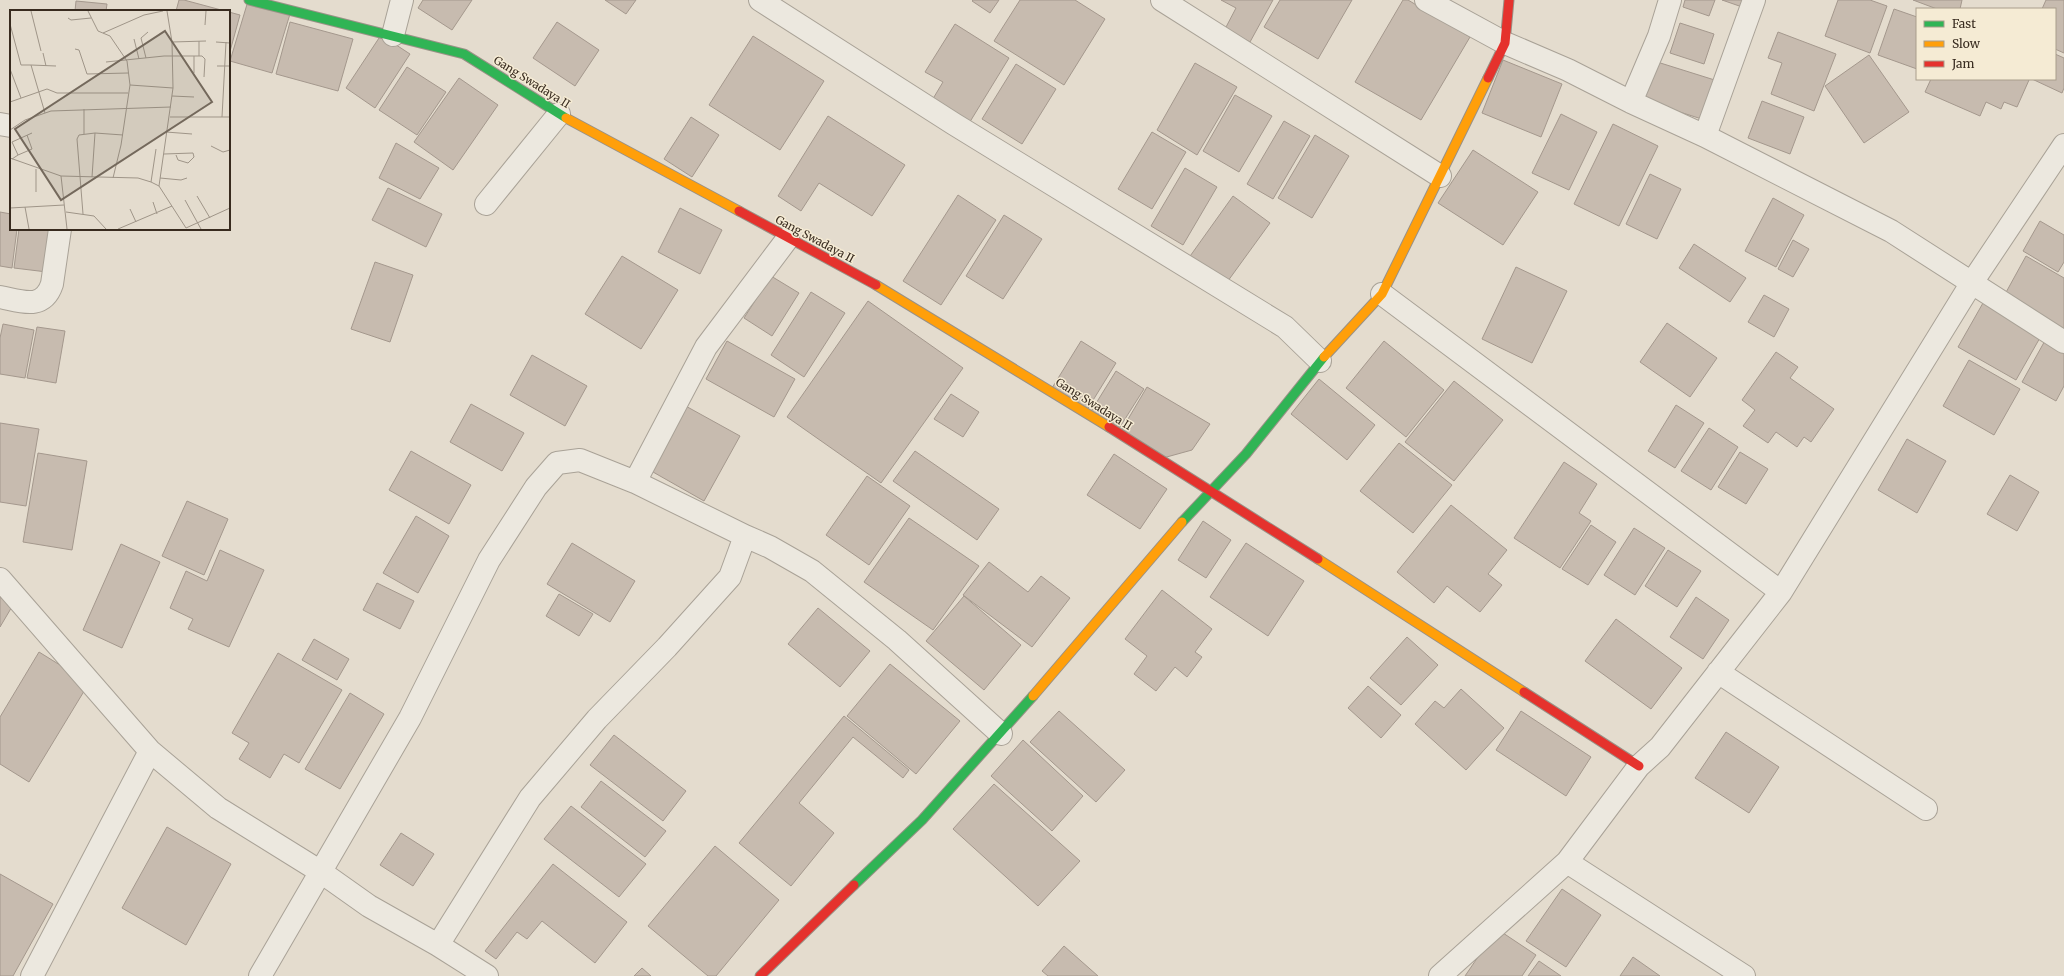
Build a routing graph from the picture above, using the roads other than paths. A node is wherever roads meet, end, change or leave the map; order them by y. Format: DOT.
graph roads {
  1 [pos="249,0"];
  2 [pos="402,0"];
  3 [pos="760,0"];
  4 [pos="1162,0"];
  5 [pos="1426,0"];
  6 [pos="1509,0"];
  7 [pos="1670,0"];
  8 [pos="1754,0"];
  9 [pos="393,35"];
  10 [pos="1505,43"];
  11 [pos="1631,102"];
  12 [pos="559,114"];
  13 [pos="0,124"];
  14 [pos="10,126"];
  15 [pos="1705,136"];
  16 [pos="2063,149"];
  17 [pos="1440,176"];
  18 [pos="486,204"];
  19 [pos="60,230"];
  20 [pos="788,238"];
  21 [pos="1971,284"];
  22 [pos="1382,294"];
  23 [pos="0,297"];
  24 [pos="2064,342"];
  25 [pos="1320,361"];
  26 [pos="635,482"];
  27 [pos="1212,491"];
  28 [pos="745,536"];
  29 [pos="0,580"];
  30 [pos="1781,592"];
  31 [pos="1718,672"];
  32 [pos="1001,734"];
  33 [pos="150,751"];
  34 [pos="1639,766"];
  35 [pos="1926,809"];
  36 [pos="1567,862"];
  37 [pos="321,872"];
  38 [pos="438,945"];
  39 [pos="32,976"];
  40 [pos="260,976"];
  41 [pos="487,976"];
  42 [pos="760,976"];
  43 [pos="1440,976"];
  44 [pos="1744,976"];
  1 -- 9 [label="street, Gang Swadaya II"];
  2 -- 9 [label="street"];
  3 -- 25 [label="street"];
  4 -- 17 [label="street"];
  5 -- 10 [label="street"];
  6 -- 10 [label="street"];
  7 -- 11 [label="street"];
  8 -- 15 [label="street"];
  9 -- 12 [label="street, Gang Swadaya II"];
  10 -- 11 [label="street"];
  10 -- 17 [label="street"];
  11 -- 15 [label="street"];
  12 -- 18 [label="street"];
  12 -- 20 [label="street, Gang Swadaya II"];
  13 -- 14 [label="street"];
  15 -- 21 [label="street"];
  16 -- 21 [label="street"];
  17 -- 22 [label="street"];
  19 -- 23 [label="street"];
  20 -- 26 [label="street"];
  20 -- 27 [label="street, Gang Swadaya II"];
  21 -- 24 [label="street"];
  21 -- 30 [label="street"];
  22 -- 25 [label="street"];
  22 -- 30 [label="street"];
  25 -- 27 [label="street"];
  26 -- 28 [label="street"];
  26 -- 37 [label="street"];
  27 -- 32 [label="street"];
  27 -- 34 [label="street, Gang Swadaya II"];
  28 -- 32 [label="street"];
  28 -- 38 [label="street"];
  29 -- 33 [label="street"];
  30 -- 31 [label="street"];
  31 -- 34 [label="street"];
  31 -- 35 [label="street"];
  32 -- 42 [label="street"];
  33 -- 37 [label="street"];
  33 -- 39 [label="street"];
  34 -- 36 [label="street"];
  36 -- 43 [label="street"];
  36 -- 44 [label="street"];
  37 -- 38 [label="street"];
  37 -- 40 [label="street"];
  38 -- 41 [label="street"];
}
